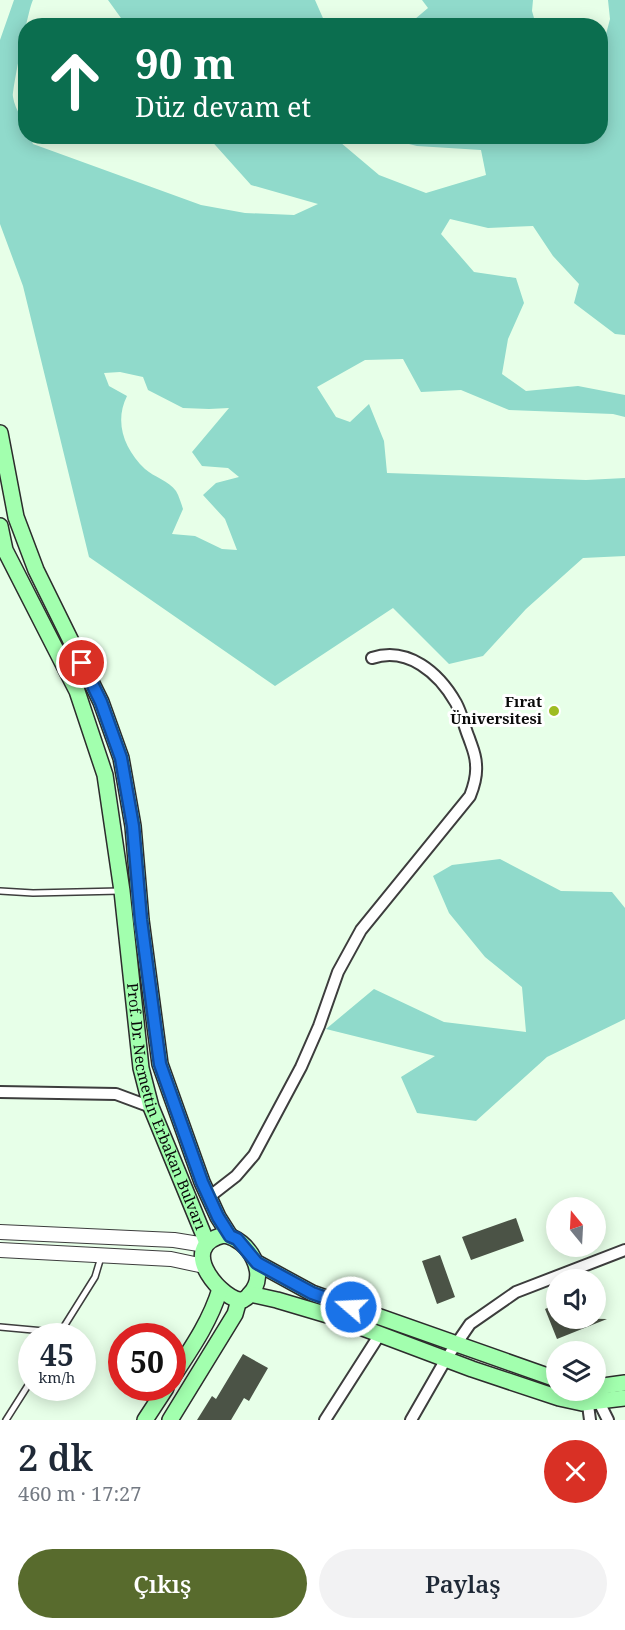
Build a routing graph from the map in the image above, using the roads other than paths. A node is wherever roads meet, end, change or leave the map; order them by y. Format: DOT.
graph roads {
  1 [pos="0,433"];
  2 [pos="0,526"];
  3 [pos="372,658"];
  4 [pos="0,891"];
  5 [pos="122,891"];
  6 [pos="0,1092"];
  7 [pos="151,1107"];
  8 [pos="209,1197"];
  9 [pos="0,1232"];
  10 [pos="230,1236"];
  11 [pos="206,1244"];
  12 [pos="0,1250"];
  13 [pos="625,1250"];
  14 [pos="102,1256"];
  15 [pos="257,1263"];
  16 [pos="204,1266"];
  17 [pos="220,1289"];
  18 [pos="245,1297"];
  19 [pos="66,1323"];
  20 [pos="0,1328"];
  21 [pos="18,1329"];
  22 [pos="380,1334"];
  23 [pos="456,1345"];
  24 [pos="186,1357"];
  25 [pos="446,1359"];
  26 [pos="546,1376"];
  27 [pos="625,1383"];
  28 [pos="606,1390"];
  29 [pos="546,1394"];
  30 [pos="606,1396"];
  31 [pos="625,1398"];
  32 [pos="18,1401"];
  33 [pos="157,1401"];
  34 [pos="592,1401"];
  35 [pos="597,1401"];
  36 [pos="6,1420"];
  37 [pos="145,1420"];
  38 [pos="170,1420"];
  39 [pos="325,1420"];
  40 [pos="411,1420"];
  41 [pos="590,1420"];
  42 [pos="608,1420"];
  1 -- 8 [label="main road, Prof. Dr. Necmettin Erbakan Bulvarı"];
  2 -- 5 [label="main road, Prof. Dr. Necmettin Erbakan Bulvarı"];
  3 -- 8 [label="street"];
  4 -- 5 [label="lane"];
  5 -- 7 [label="main road, Prof. Dr. Necmettin Erbakan Bulvarı"];
  6 -- 7 [label="street"];
  7 -- 11 [label="main road, Prof. Dr. Necmettin Erbakan Bulvarı"];
  8 -- 10 [label="main road, Prof. Dr. Necmettin Erbakan Bulvarı"];
  9 -- 11 [label="street"];
  10 -- 11 [label="main road"];
  10 -- 15 [label="main road"];
  11 -- 16 [label="main road"];
  12 -- 14 [label="street"];
  13 -- 23 [label="street"];
  14 -- 16 [label="street"];
  14 -- 19 [label="lane"];
  15 -- 18 [label="main road"];
  15 -- 23 [label="main road"];
  16 -- 17 [label="main road"];
  17 -- 18 [label="main road"];
  17 -- 24 [label="main road"];
  18 -- 22 [label="main road"];
  18 -- 38 [label="main road"];
  20 -- 21 [label="lane"];
  22 -- 25 [label="main road"];
  22 -- 39 [label="street"];
  23 -- 25 [label="street"];
  23 -- 26 [label="main road"];
  25 -- 29 [label="main road"];
  25 -- 40 [label="street"];
  27 -- 28 [label="main road"];
  30 -- 31 [label="main road"];
  32 -- 36 [label="lane"];
  33 -- 37 [label="main road"];
  34 -- 41 [label="street"];
  35 -- 42 [label="street"];
}
